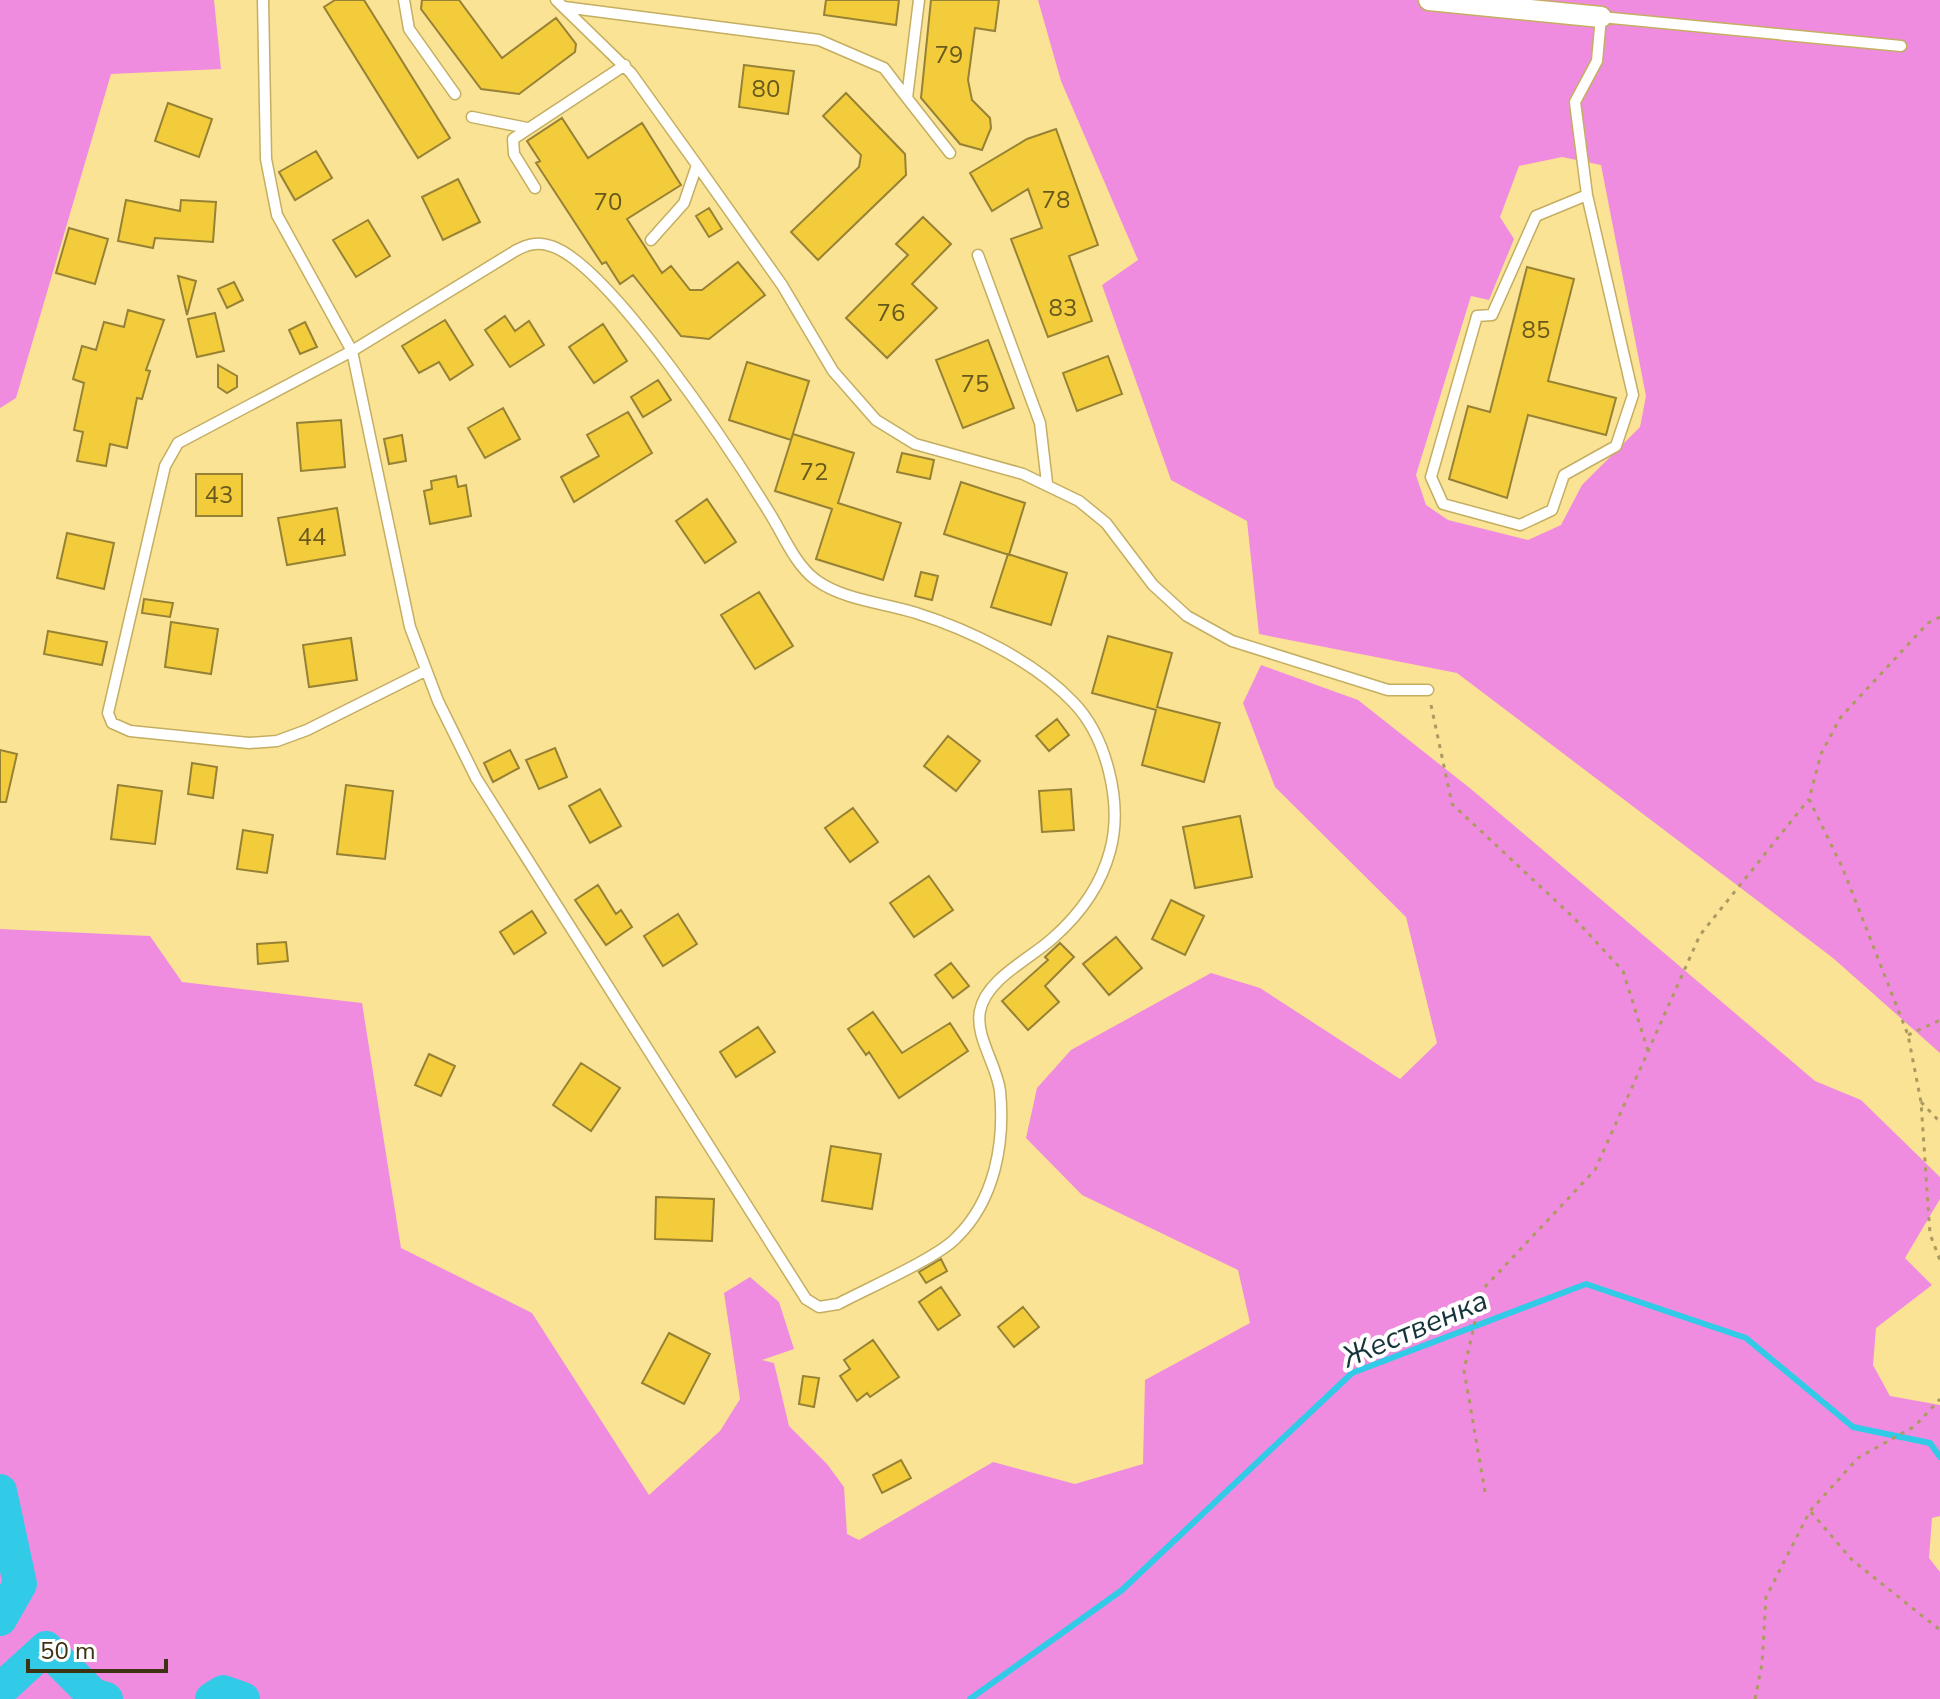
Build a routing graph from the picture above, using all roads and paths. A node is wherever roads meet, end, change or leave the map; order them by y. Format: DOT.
graph roads {
  1 [pos="263,0"];
  2 [pos="404,0"];
  3 [pos="919,0"];
  4 [pos="1429,0"];
  5 [pos="560,3"];
  6 [pos="1601,17"];
  7 [pos="1901,46"];
  8 [pos="625,65"];
  9 [pos="455,94"];
  10 [pos="907,98"];
  11 [pos="472,117"];
  12 [pos="527,128"];
  13 [pos="950,153"];
  14 [pos="697,165"];
  15 [pos="535,188"];
  16 [pos="1587,195"];
  17 [pos="651,240"];
  18 [pos="978,255"];
  19 [pos="352,351"];
  20 [pos="1047,483"];
  21 [pos="1940,617"];
  22 [pos="425,671"];
  23 [pos="1428,690"];
  24 [pos="1809,799"];
  25 [pos="1940,1020"];
  26 [pos="1908,1035"];
  27 [pos="1648,1051"];
  28 [pos="1921,1102"];
  29 [pos="1940,1122"];
  30 [pos="1940,1260"];
  31 [pos="1940,1399"];
  32 [pos="1485,1492"];
  33 [pos="1810,1511"];
  34 [pos="1940,1630"];
  35 [pos="1755,1699"];
  1 -- 19 [label="lane"];
  2 -- 9 [label="lane"];
  3 -- 10 [label="lane"];
  4 -- 6 [label="street"];
  5 -- 8 [label="lane"];
  5 -- 10 [label="lane"];
  6 -- 7 [label="lane"];
  6 -- 16 [label="lane"];
  8 -- 12 [label="lane"];
  8 -- 14 [label="lane"];
  10 -- 13 [label="lane"];
  11 -- 12 [label="lane"];
  12 -- 15 [label="lane"];
  14 -- 17 [label="lane"];
  14 -- 20 [label="lane"];
  16 -- 16 [label="lane"];
  18 -- 20 [label="lane"];
  19 -- 22 [label="lane"];
  19 -- 22 [label="lane"];
  19 -- 22 [label="lane"];
  20 -- 23 [label="lane"];
  21 -- 24 [label="path"];
  23 -- 27 [label="path"];
  24 -- 26 [label="path"];
  24 -- 27 [label="path"];
  25 -- 26 [label="path"];
  26 -- 28 [label="path"];
  27 -- 32 [label="path"];
  28 -- 29 [label="path"];
  28 -- 30 [label="path"];
  31 -- 33 [label="path"];
  33 -- 34 [label="path"];
  33 -- 35 [label="path"];
}
